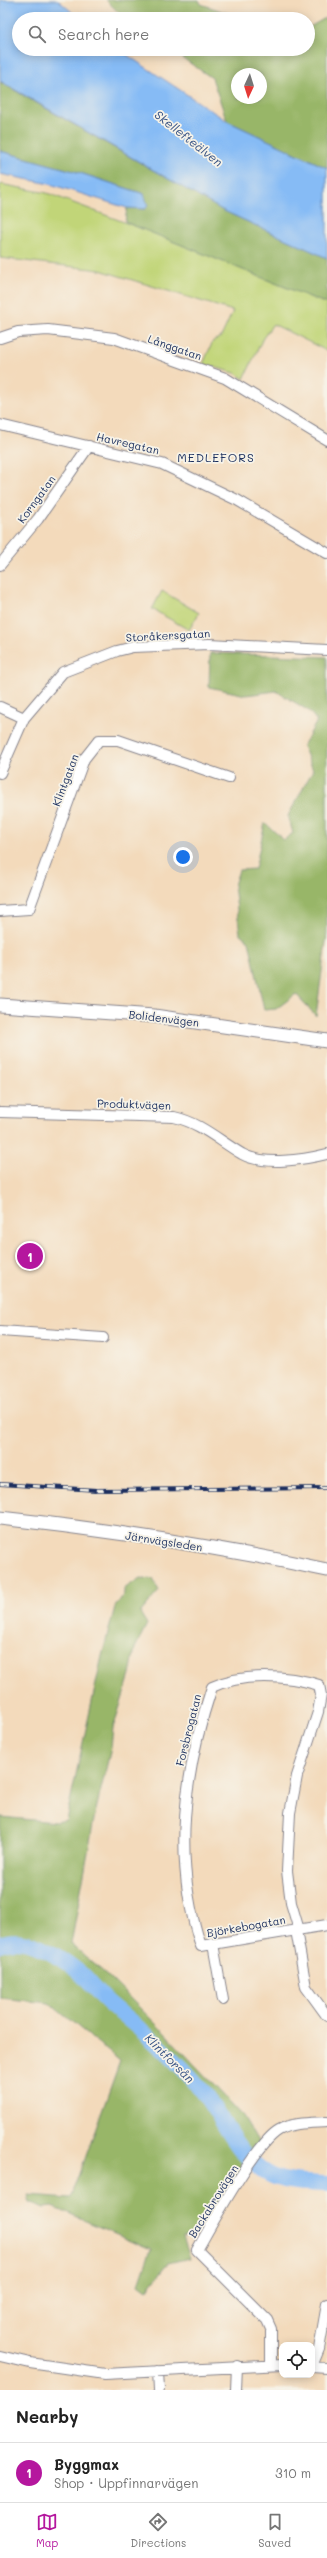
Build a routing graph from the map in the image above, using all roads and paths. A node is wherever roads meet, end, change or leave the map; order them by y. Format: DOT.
graph roads {
  1 [pos="0,338"];
  2 [pos="0,425"];
  3 [pos="327,440"];
  4 [pos="89,446"];
  5 [pos="327,553"];
  6 [pos="0,565"];
  7 [pos="327,650"];
  8 [pos="0,707"];
  9 [pos="24,718"];
  10 [pos="0,773"];
  11 [pos="229,778"];
  12 [pos="0,911"];
  13 [pos="0,1005"];
  14 [pos="327,1041"];
  15 [pos="0,1112"];
  16 [pos="327,1154"];
  17 [pos="0,1331"];
  18 [pos="104,1338"];
  19 [pos="0,1518"];
  20 [pos="327,1570"];
  21 [pos="327,1925"];
  22 [pos="298,1930"];
  23 [pos="213,1944"];
  24 [pos="201,1946"];
  25 [pos="223,2000"];
  26 [pos="327,2016"];
  27 [pos="327,2122"];
  28 [pos="327,2304"];
  29 [pos="0,2356"];
  30 [pos="315,2359"];
  31 [pos="272,2364"];
  32 [pos="279,2365"];
  33 [pos="237,2366"];
  34 [pos="315,2366"];
  35 [pos="327,2368"];
  36 [pos="158,2371"];
  37 [pos="159,2390"];
  38 [pos="236,2390"];
  1 -- 3 [label="street, Långgatan"];
  2 -- 4 [label="street, Havregatan"];
  4 -- 5 [label="street, Havregatan"];
  4 -- 6 [label="street, Korngatan"];
  7 -- 9 [label="street, Storåkersgatan"];
  8 -- 9 [label="street"];
  9 -- 10 [label="street, Storåkersgatan"];
  11 -- 12 [label="street, Klintgatan"];
  13 -- 14 [label="main road, Bolidenvägen"];
  15 -- 16 [label="street, Produktvägen"];
  17 -- 18 [label="street"];
  19 -- 20 [label="main road, Järnvägsleden"];
  21 -- 22 [label="street, Björkebogatan"];
  22 -- 23 [label="street, Björkebogatan"];
  22 -- 24 [label="street, Forsbrogatan"];
  22 -- 26 [label="street, Björkebogatan"];
  23 -- 24 [label="street, Björkebogatan"];
  23 -- 25 [label="street"];
  27 -- 31 [label="street, Backabrovägen"];
  28 -- 30 [label="street"];
  29 -- 36 [label="street"];
  31 -- 32 [label="street"];
  31 -- 33 [label="street"];
  33 -- 36 [label="street"];
  33 -- 38 [label="street"];
  34 -- 35 [label="street"];
  36 -- 37 [label="street"];
}
